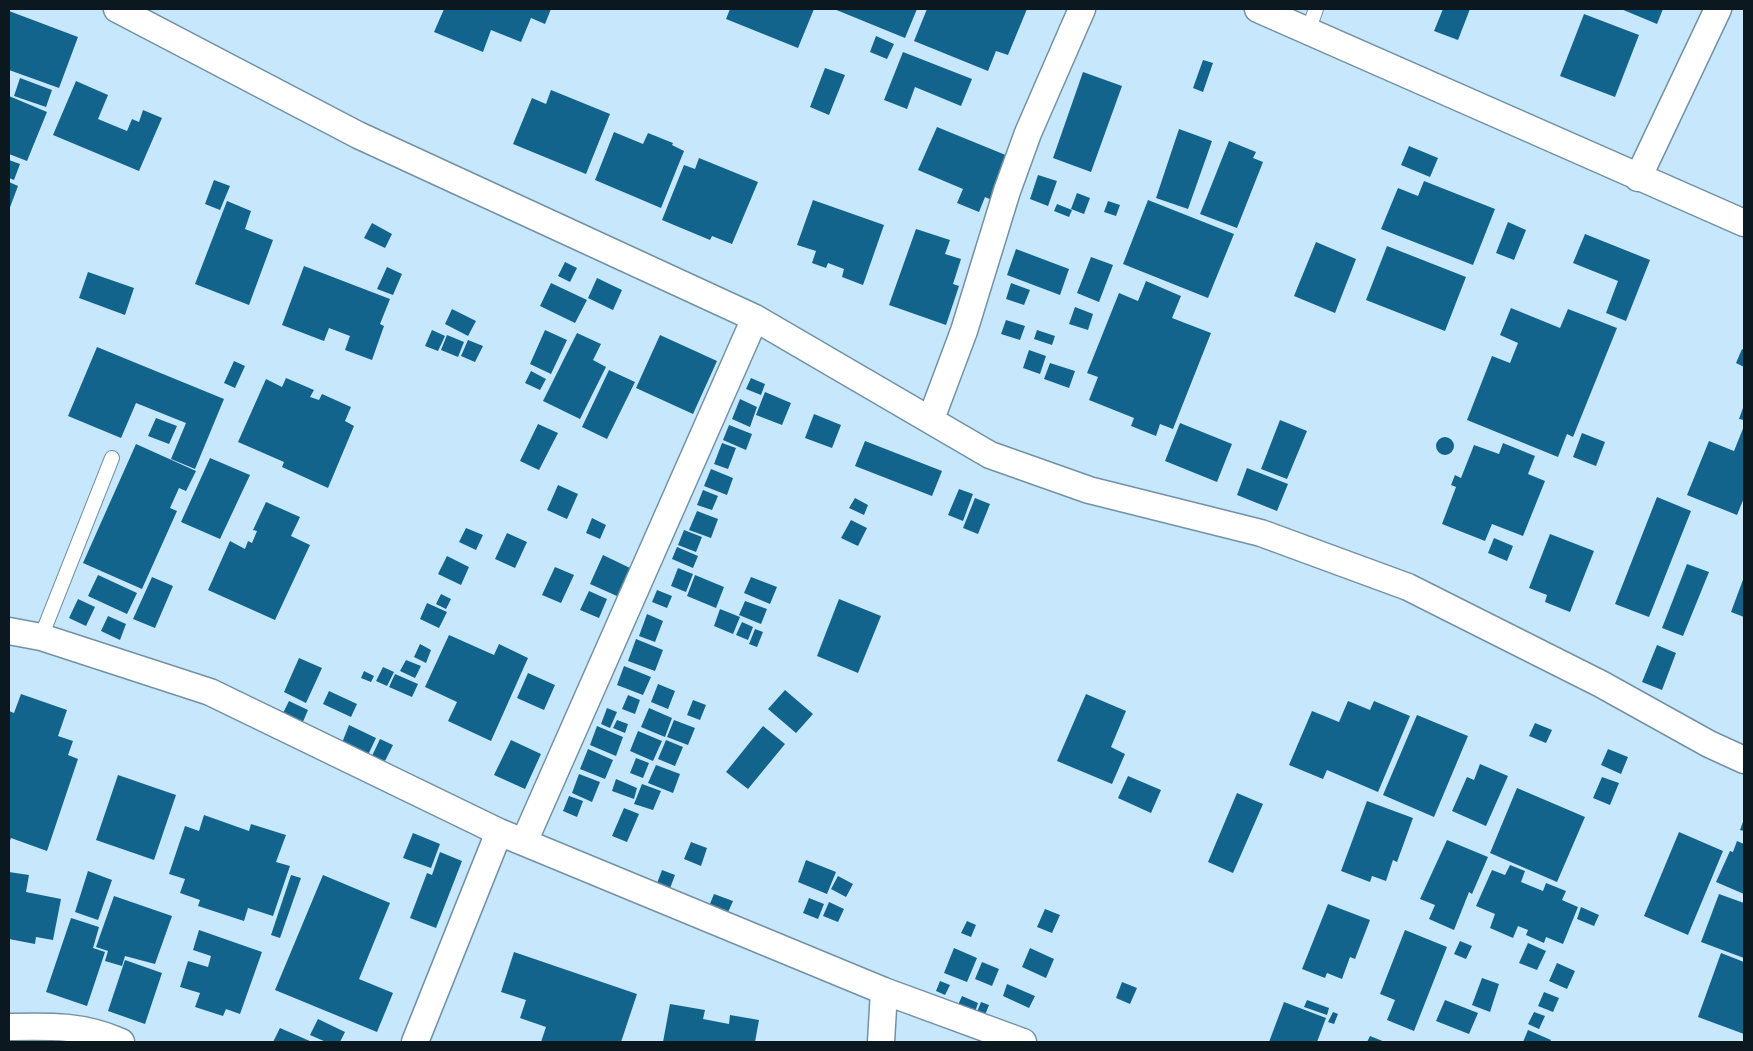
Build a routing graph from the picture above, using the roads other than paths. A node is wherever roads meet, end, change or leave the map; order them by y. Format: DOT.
graph roads {
  1 [pos="117,9"];
  2 [pos="1082,9"];
  3 [pos="1258,9"];
  4 [pos="1718,9"];
  5 [pos="1312,20"];
  6 [pos="1638,178"];
  7 [pos="1744,223"];
  8 [pos="754,318"];
  9 [pos="931,419"];
  10 [pos="112,458"];
  11 [pos="9,631"];
  12 [pos="41,637"];
  13 [pos="1744,760"];
  14 [pos="499,832"];
  15 [pos="524,842"];
  16 [pos="884,991"];
  17 [pos="9,1027"];
  18 [pos="122,1042"];
  19 [pos="415,1042"];
  20 [pos="881,1042"];
  21 [pos="1024,1042"];
  1 -- 8 [label="street"];
  2 -- 9 [label="street"];
  3 -- 5 [label="street"];
  4 -- 6 [label="street"];
  5 -- 6 [label="street"];
  6 -- 7 [label="street"];
  8 -- 9 [label="street"];
  8 -- 15 [label="street"];
  9 -- 13 [label="street"];
  10 -- 12 [label="lane"];
  11 -- 12 [label="street"];
  12 -- 14 [label="street"];
  14 -- 15 [label="street"];
  14 -- 19 [label="street"];
  15 -- 16 [label="street"];
  16 -- 20 [label="street"];
  16 -- 21 [label="street"];
  17 -- 18 [label="street"];
}
